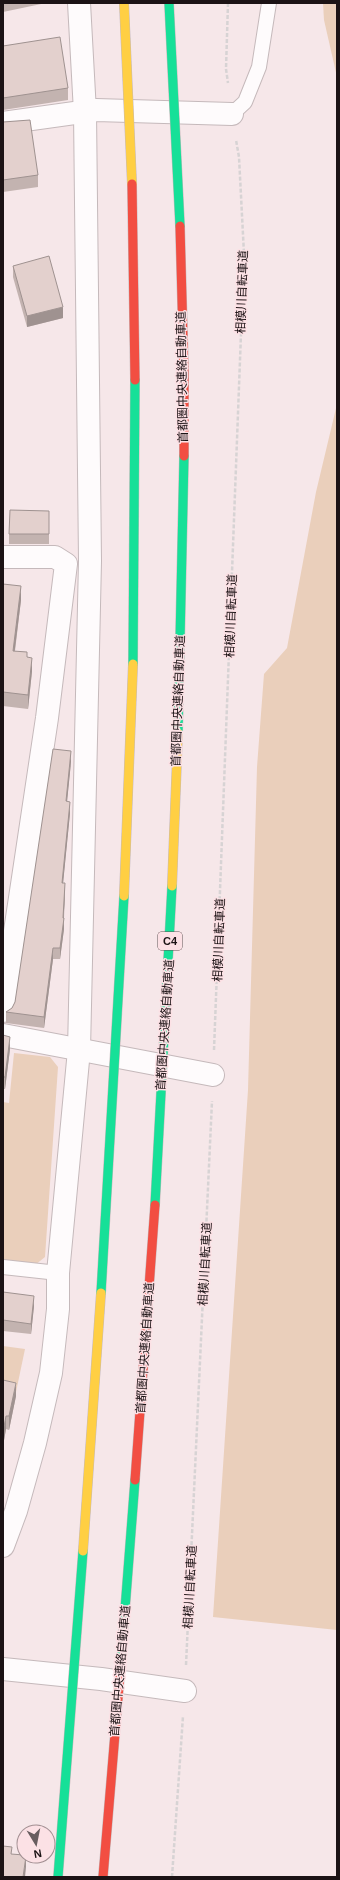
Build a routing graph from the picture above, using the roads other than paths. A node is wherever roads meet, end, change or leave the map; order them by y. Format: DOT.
graph roads {
  1 [pos="79,3"];
  2 [pos="124,3"];
  3 [pos="169,3"];
  4 [pos="269,3"];
  5 [pos="86,112"];
  6 [pos="232,114"];
  7 [pos="3,123"];
  8 [pos="3,556"];
  9 [pos="3,1011"];
  10 [pos="3,1035"];
  11 [pos="79,1050"];
  12 [pos="213,1075"];
  13 [pos="3,1267"];
  14 [pos="58,1273"];
  15 [pos="3,1546"];
  16 [pos="3,1669"];
  17 [pos="185,1691"];
  18 [pos="58,1877"];
  19 [pos="103,1877"];
  1 -- 5 [label="street"];
  2 -- 18 [label="highway, bridge"];
  3 -- 19 [label="highway, 首都圏中央連絡自動車道 / C4, bridge"];
  4 -- 6 [label="lane"];
  5 -- 6 [label="street"];
  5 -- 7 [label="street"];
  5 -- 11 [label="street"];
  8 -- 9 [label="street"];
  10 -- 11 [label="street"];
  11 -- 12 [label="street"];
  11 -- 14 [label="street"];
  13 -- 14 [label="lane"];
  14 -- 15 [label="street"];
  16 -- 17 [label="street"];
}
